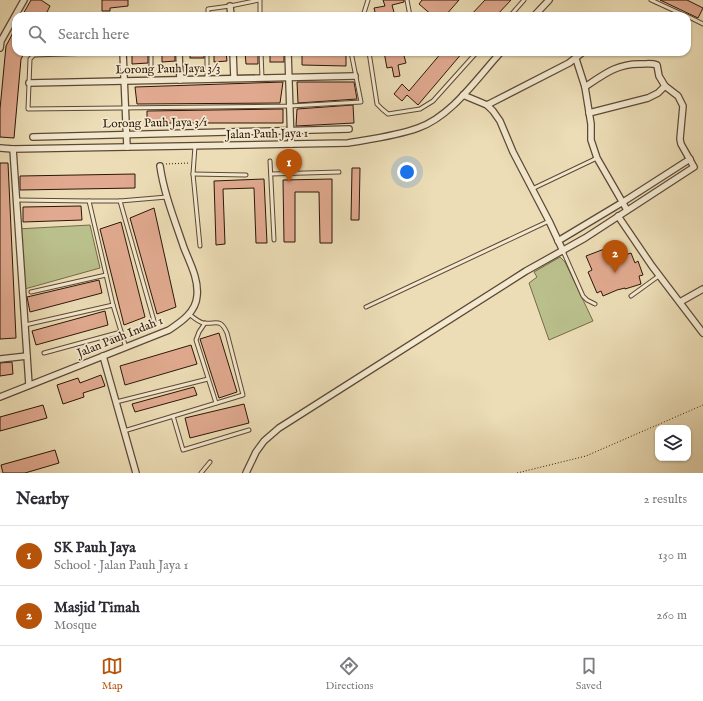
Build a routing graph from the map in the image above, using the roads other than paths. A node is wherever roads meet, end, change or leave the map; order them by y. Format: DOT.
graph roads {
  1 [pos="24,0"];
  2 [pos="260,0"];
  3 [pos="368,0"];
  4 [pos="407,0"];
  5 [pos="524,0"];
  6 [pos="549,0"];
  7 [pos="652,0"];
  8 [pos="230,6"];
  9 [pos="17,12"];
  10 [pos="208,12"];
  11 [pos="230,12"];
  12 [pos="260,12"];
  13 [pos="364,12"];
  14 [pos="409,12"];
  15 [pos="514,12"];
  16 [pos="538,12"];
  17 [pos="678,12"];
  18 [pos="691,18"];
  19 [pos="12,21"];
  20 [pos="703,24"];
  21 [pos="0,48"];
  22 [pos="33,56"];
  23 [pos="123,56"];
  24 [pos="151,56"];
  25 [pos="179,56"];
  26 [pos="208,56"];
  27 [pos="233,56"];
  28 [pos="261,56"];
  29 [pos="288,56"];
  30 [pos="352,56"];
  31 [pos="370,56"];
  32 [pos="473,56"];
  33 [pos="496,56"];
  34 [pos="579,56"];
  35 [pos="576,59"];
  36 [pos="355,76"];
  37 [pos="289,77"];
  38 [pos="234,78"];
  39 [pos="262,78"];
  40 [pos="207,79"];
  41 [pos="151,80"];
  42 [pos="180,80"];
  43 [pos="124,81"];
  44 [pos="29,83"];
  45 [pos="665,86"];
  46 [pos="585,87"];
  47 [pos="463,95"];
  48 [pos="290,106"];
  49 [pos="488,106"];
  50 [pos="125,108"];
  51 [pos="589,113"];
  52 [pos="349,129"];
  53 [pos="291,130"];
  54 [pos="126,134"];
  55 [pos="33,137"];
  56 [pos="291,144"];
  57 [pos="195,146"];
  58 [pos="127,147"];
  59 [pos="0,148"];
  60 [pos="13,150"];
  61 [pos="597,158"];
  62 [pos="690,159"];
  63 [pos="270,161"];
  64 [pos="160,166"];
  65 [pos="339,172"];
  66 [pos="193,174"];
  67 [pos="271,174"];
  68 [pos="246,175"];
  69 [pos="532,189"];
  70 [pos="167,197"];
  71 [pos="17,200"];
  72 [pos="120,201"];
  73 [pos="89,202"];
  74 [pos="622,202"];
  75 [pos="627,210"];
  76 [pos="618,216"];
  77 [pos="549,221"];
  78 [pos="274,240"];
  79 [pos="558,241"];
  80 [pos="200,246"];
  81 [pos="563,251"];
  82 [pos="106,275"];
  83 [pos="660,276"];
  84 [pos="703,289"];
  85 [pos="32,292"];
  86 [pos="631,296"];
  87 [pos="680,302"];
  88 [pos="595,304"];
  89 [pos="114,305"];
  90 [pos="366,307"];
  91 [pos="189,314"];
  92 [pos="154,321"];
  93 [pos="205,323"];
  94 [pos="25,325"];
  95 [pos="121,332"];
  96 [pos="703,333"];
  97 [pos="126,348"];
  98 [pos="44,353"];
  99 [pos="27,356"];
  100 [pos="103,356"];
  101 [pos="0,359"];
  102 [pos="208,379"];
  103 [pos="30,385"];
  104 [pos="0,397"];
  105 [pos="116,402"];
  106 [pos="216,403"];
  107 [pos="173,416"];
  108 [pos="249,430"];
  109 [pos="124,431"];
  110 [pos="210,462"];
  111 [pos="136,473"];
  112 [pos="200,473"];
  113 [pos="246,473"];
  1 -- 9 [label="street"];
  2 -- 8 [label="lane"];
  2 -- 12 [label="lane"];
  3 -- 13 [label="lane"];
  4 -- 14 [label="lane"];
  5 -- 15 [label="lane"];
  6 -- 16 [label="street"];
  7 -- 17 [label="lane"];
  8 -- 10 [label="lane"];
  8 -- 11 [label="street"];
  18 -- 20 [label="lane"];
  19 -- 21 [label="street"];
  22 -- 44 [label="lane"];
  23 -- 43 [label="street"];
  24 -- 41 [label="lane"];
  25 -- 42 [label="street"];
  26 -- 40 [label="lane"];
  27 -- 38 [label="street"];
  28 -- 39 [label="lane"];
  29 -- 37 [label="street"];
  30 -- 36 [label="lane"];
  31 -- 32 [label="lane"];
  33 -- 47 [label="street, Jalan Pauh Jaya 1"];
  34 -- 35 [label="street"];
  35 -- 46 [label="street"];
  35 -- 49 [label="street"];
  36 -- 37 [label="street, Lorong Pauh Jaya 3/3"];
  36 -- 48 [label="lane"];
  37 -- 39 [label="street, Lorong Pauh Jaya 3/3"];
  37 -- 48 [label="street"];
  38 -- 39 [label="street, Lorong Pauh Jaya 3/3"];
  38 -- 40 [label="street, Lorong Pauh Jaya 3/3"];
  40 -- 42 [label="street, Lorong Pauh Jaya 3/3"];
  41 -- 42 [label="street, Lorong Pauh Jaya 3/3"];
  41 -- 43 [label="street, Lorong Pauh Jaya 3/3"];
  43 -- 44 [label="street, Lorong Pauh Jaya 3/3"];
  43 -- 50 [label="street"];
  44 -- 50 [label="lane"];
  45 -- 46 [label="street"];
  45 -- 51 [label="street"];
  45 -- 62 [label="street"];
  46 -- 51 [label="street"];
  47 -- 49 [label="street"];
  47 -- 56 [label="street, Jalan Pauh Jaya 1"];
  48 -- 50 [label="lane"];
  48 -- 53 [label="street"];
  49 -- 69 [label="street"];
  50 -- 54 [label="street"];
  51 -- 61 [label="street"];
  52 -- 53 [label="street, Lorong Pauh Jaya 3/1"];
  53 -- 54 [label="street, Lorong Pauh Jaya 3/1"];
  53 -- 56 [label="street"];
  54 -- 55 [label="street, Lorong Pauh Jaya 3/1"];
  54 -- 58 [label="street"];
  56 -- 57 [label="street, Jalan Pauh Jaya 1"];
  57 -- 58 [label="street, Jalan Pauh Jaya 1"];
  57 -- 66 [label="lane"];
  58 -- 60 [label="street, Jalan Pauh Jaya 1"];
  59 -- 60 [label="street, Jalan Pauh Jaya 1"];
  60 -- 71 [label="street"];
  61 -- 69 [label="lane"];
  61 -- 74 [label="street"];
  62 -- 74 [label="street"];
  62 -- 75 [label="street"];
  63 -- 67 [label="lane"];
  64 -- 70 [label="street, Jalan Pauh Indah 1"];
  65 -- 67 [label="lane"];
  66 -- 68 [label="lane"];
  66 -- 80 [label="lane"];
  67 -- 78 [label="lane"];
  69 -- 77 [label="street"];
  70 -- 72 [label="lane"];
  70 -- 91 [label="street, Jalan Pauh Indah 1"];
  71 -- 73 [label="lane"];
  71 -- 94 [label="street"];
  72 -- 73 [label="lane"];
  72 -- 92 [label="lane"];
  73 -- 82 [label="lane"];
  74 -- 75 [label="street"];
  74 -- 79 [label="street"];
  75 -- 76 [label="street"];
  76 -- 81 [label="street"];
  76 -- 83 [label="street"];
  77 -- 79 [label="street"];
  77 -- 90 [label="lane"];
  79 -- 81 [label="street"];
  81 -- 88 [label="lane"];
  81 -- 113 [label="street"];
  82 -- 85 [label="lane"];
  82 -- 89 [label="lane"];
  83 -- 86 [label="lane"];
  83 -- 87 [label="street"];
  84 -- 87 [label="street"];
  87 -- 96 [label="street"];
  89 -- 94 [label="lane"];
  89 -- 95 [label="lane"];
  91 -- 93 [label="lane"];
  91 -- 97 [label="street, Jalan Pauh Indah 1"];
  93 -- 102 [label="lane"];
  93 -- 106 [label="lane"];
  94 -- 99 [label="street"];
  95 -- 97 [label="lane"];
  95 -- 98 [label="lane"];
  97 -- 100 [label="street, Jalan Pauh Indah 1"];
  99 -- 101 [label="street"];
  99 -- 103 [label="street"];
  100 -- 103 [label="street, Jalan Pauh Indah 1"];
  100 -- 105 [label="street"];
  102 -- 105 [label="lane"];
  102 -- 106 [label="lane"];
  103 -- 104 [label="street, Jalan Pauh Indah 1"];
  105 -- 109 [label="street"];
  106 -- 107 [label="lane"];
  107 -- 108 [label="lane"];
  107 -- 109 [label="lane"];
  109 -- 111 [label="street"];
  110 -- 112 [label="lane"];
}
